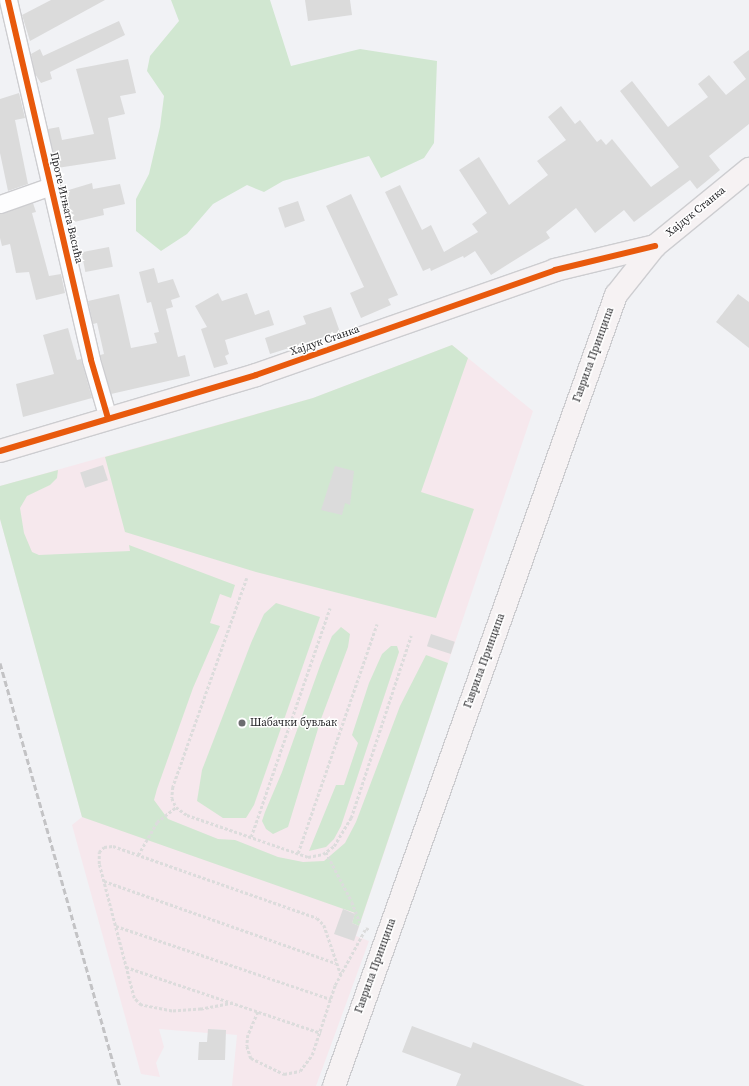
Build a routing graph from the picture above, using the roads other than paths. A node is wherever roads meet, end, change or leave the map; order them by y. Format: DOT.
graph roads {
  1 [pos="8,0"];
  2 [pos="749,170"];
  3 [pos="51,186"];
  4 [pos="0,204"];
  5 [pos="655,246"];
  6 [pos="108,418"];
  7 [pos="0,451"];
  8 [pos="334,1086"];
  1 -- 3 [label="street, Проте Игњата Васића"];
  2 -- 5 [label="main road, Хајдук Станка"];
  3 -- 4 [label="street"];
  3 -- 6 [label="street, Проте Игњата Васића"];
  5 -- 6 [label="main road, Хајдук Станка"];
  5 -- 8 [label="main road, Гаврила Принципа"];
  6 -- 7 [label="main road, Хајдук Станка"];
}
